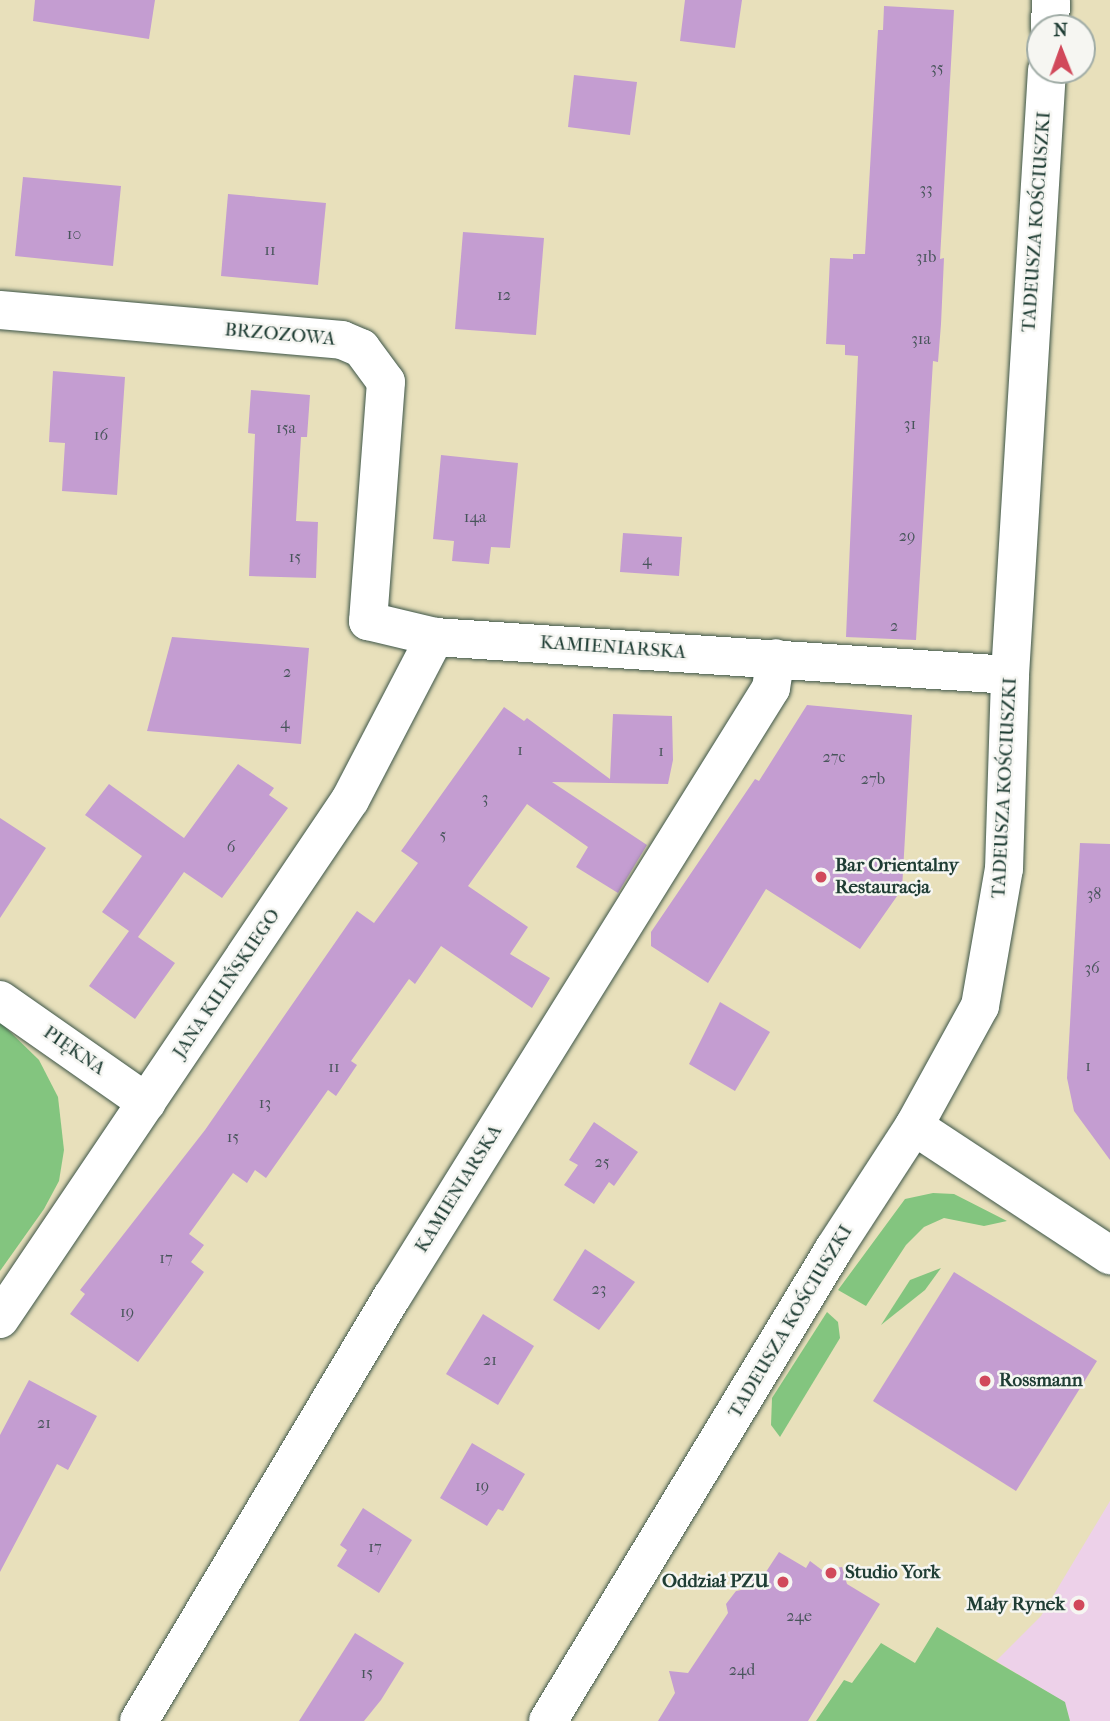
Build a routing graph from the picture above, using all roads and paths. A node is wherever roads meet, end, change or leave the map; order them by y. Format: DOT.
graph roads {
  1 [pos="1046,84"];
  2 [pos="0,310"];
  3 [pos="368,621"];
  4 [pos="435,637"];
  5 [pos="776,658"];
  6 [pos="1010,675"];
  7 [pos="0,1000"];
  8 [pos="147,1103"];
  9 [pos="914,1126"];
  10 [pos="1110,1255"];
  11 [pos="0,1319"];
  12 [pos="139,1721"];
  13 [pos="548,1721"];
  1 -- 6 [label="street, TADEUSZA KOŚCIUSZKI"];
  2 -- 3 [label="street, BRZOZOWA"];
  3 -- 4 [label="street, KAMIENIARSKA"];
  4 -- 5 [label="street, KAMIENIARSKA"];
  4 -- 8 [label="street, JANA KILIŃSKIEGO"];
  5 -- 6 [label="street, KAMIENIARSKA"];
  5 -- 12 [label="street, KAMIENIARSKA"];
  6 -- 9 [label="street, TADEUSZA KOŚCIUSZKI"];
  7 -- 8 [label="street, PIĘKNA"];
  8 -- 11 [label="street, JANA KILIŃSKIEGO"];
  9 -- 10 [label="street"];
  9 -- 13 [label="street, TADEUSZA KOŚCIUSZKI"];
}
